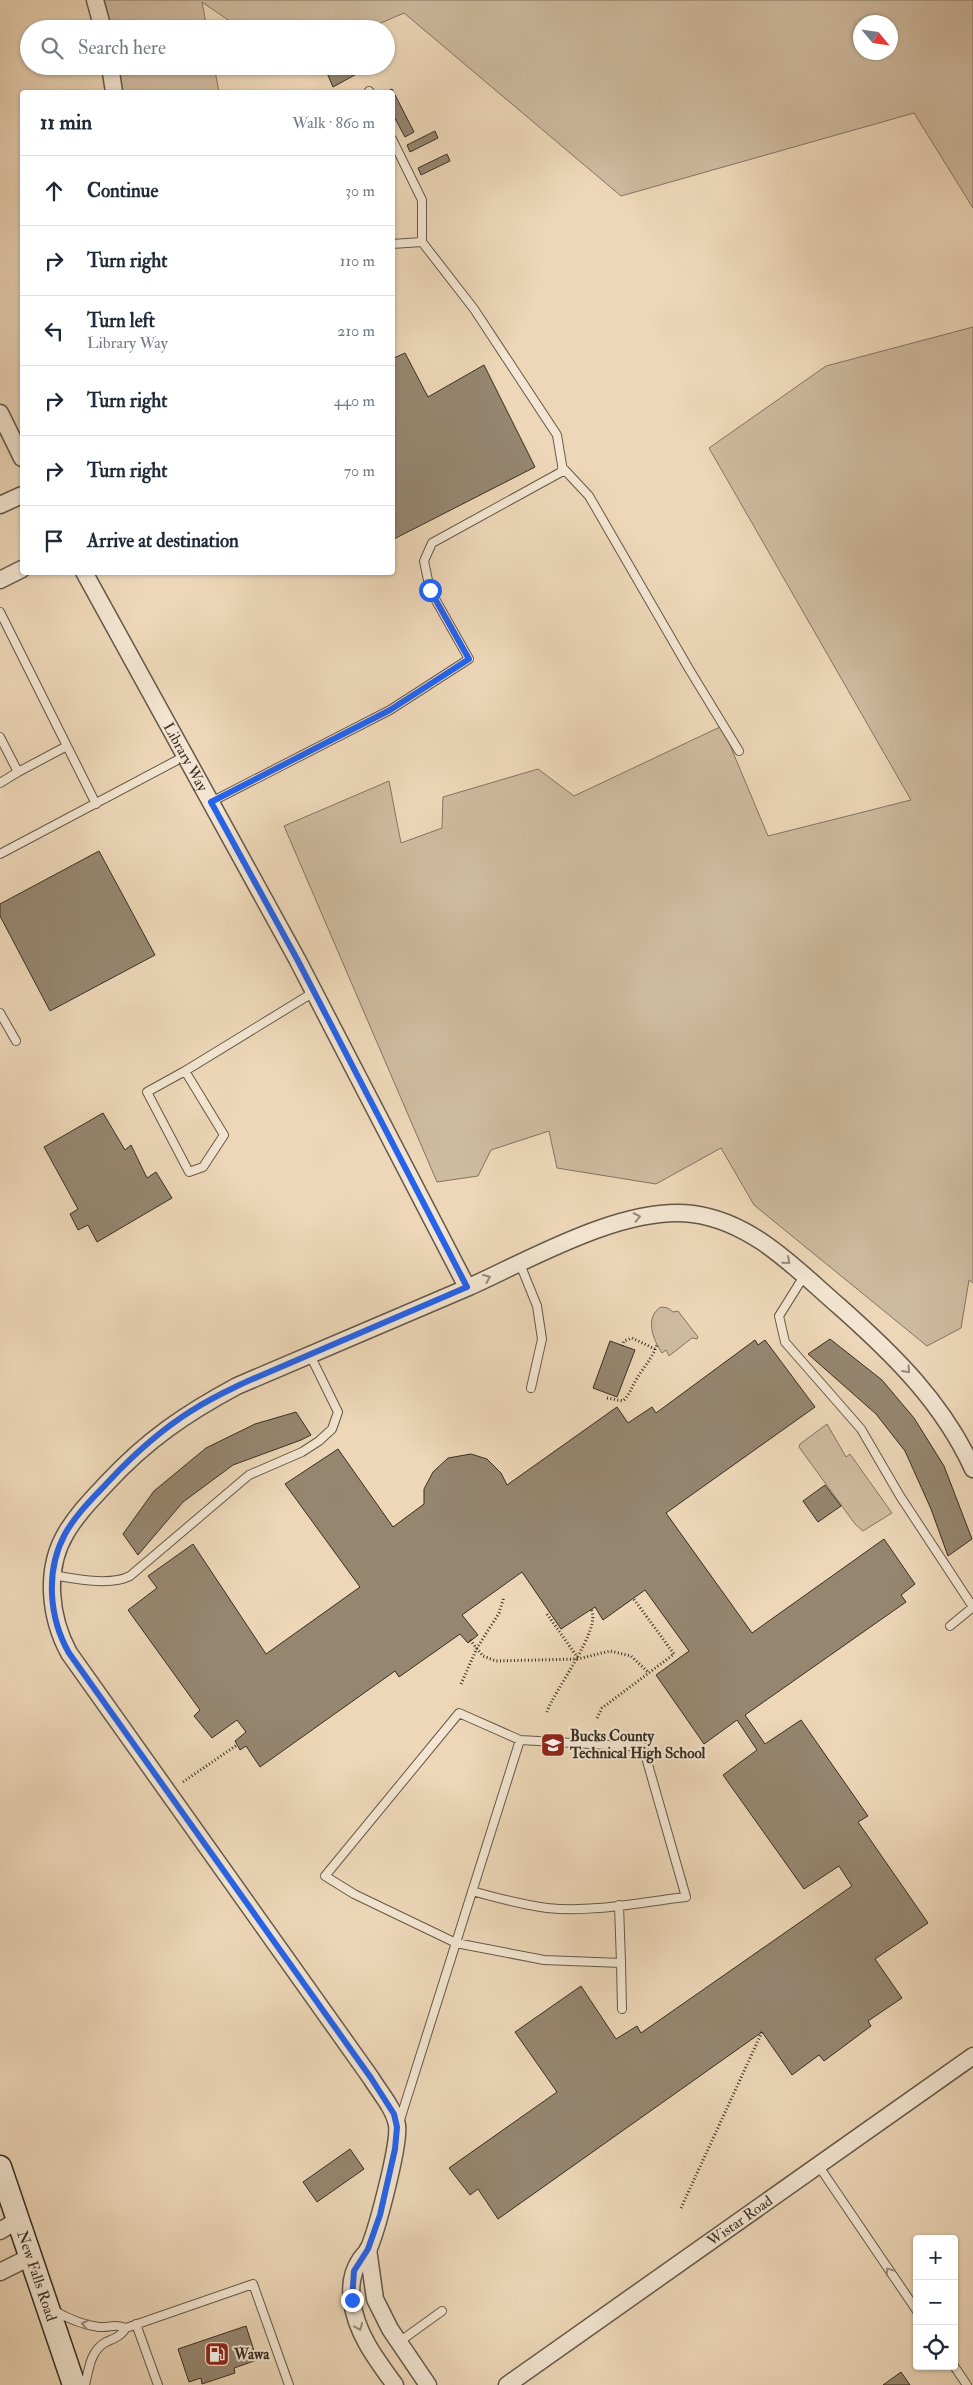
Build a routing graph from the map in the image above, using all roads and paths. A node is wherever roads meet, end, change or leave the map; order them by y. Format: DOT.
graph roads {
  1 [pos="94,4"];
  2 [pos="100,20"];
  3 [pos="111,75"];
  4 [pos="114,90"];
  5 [pos="395,145"];
  6 [pos="422,242"];
  7 [pos="395,244"];
  8 [pos="0,413"];
  9 [pos="20,454"];
  10 [pos="562,467"];
  11 [pos="20,496"];
  12 [pos="0,505"];
  13 [pos="20,570"];
  14 [pos="86,575"];
  15 [pos="0,580"];
  16 [pos="0,612"];
  17 [pos="0,737"];
  18 [pos="67,746"];
  19 [pos="739,751"];
  20 [pos="185,756"];
  21 [pos="18,772"];
  22 [pos="0,783"];
  23 [pos="211,802"];
  24 [pos="96,804"];
  25 [pos="0,854"];
  26 [pos="314,992"];
  27 [pos="0,1013"];
  28 [pos="16,1041"];
  29 [pos="184,1071"];
  30 [pos="520,1264"];
  31 [pos="804,1276"];
  32 [pos="467,1287"];
  33 [pos="622,1346"];
  34 [pos="310,1355"];
  35 [pos="531,1388"];
  36 [pos="607,1398"];
  37 [pos="973,1469"];
  38 [pos="53,1575"];
  39 [pos="504,1596"];
  40 [pos="633,1598"];
  41 [pos="973,1607"];
  42 [pos="591,1609"];
  43 [pos="547,1614"];
  44 [pos="950,1626"];
  45 [pos="470,1640"];
  46 [pos="477,1648"];
  47 [pos="578,1659"];
  48 [pos="649,1673"];
  49 [pos="461,1684"];
  50 [pos="547,1712"];
  51 [pos="597,1718"];
  52 [pos="520,1740"];
  53 [pos="237,1745"];
  54 [pos="183,1782"];
  55 [pos="472,1891"];
  56 [pos="619,1905"];
  57 [pos="456,1943"];
  58 [pos="621,1963"];
  59 [pos="622,2009"];
  60 [pos="762,2032"];
  61 [pos="973,2056"];
  62 [pos="397,2127"];
  63 [pos="818,2165"];
  64 [pos="0,2167"];
  65 [pos="681,2208"];
  66 [pos="9,2225"];
  67 [pos="368,2249"];
  68 [pos="30,2257"];
  69 [pos="0,2272"];
  70 [pos="913,2305"];
  71 [pos="47,2307"];
  72 [pos="442,2311"];
  73 [pos="136,2324"];
  74 [pos="126,2328"];
  75 [pos="399,2342"];
  76 [pos="957,2370"];
  77 [pos="74,2385"];
  78 [pos="85,2385"];
  79 [pos="158,2385"];
  80 [pos="289,2385"];
  81 [pos="395,2385"];
  82 [pos="428,2385"];
  83 [pos="507,2385"];
  84 [pos="967,2385"];
  1 -- 2 [label="street"];
  3 -- 4 [label="street"];
  5 -- 6 [label="lane"];
  6 -- 7 [label="lane"];
  6 -- 10 [label="lane"];
  8 -- 9 [label="street"];
  10 -- 19 [label="lane"];
  10 -- 23 [label="lane"];
  11 -- 12 [label="street"];
  13 -- 15 [label="street"];
  14 -- 20 [label="street, Library Way"];
  16 -- 18 [label="lane"];
  17 -- 21 [label="lane"];
  18 -- 21 [label="lane"];
  18 -- 24 [label="lane"];
  20 -- 23 [label="street, Library Way"];
  20 -- 24 [label="lane"];
  21 -- 22 [label="lane"];
  23 -- 26 [label="street, Library Way"];
  24 -- 25 [label="lane"];
  26 -- 29 [label="lane"];
  26 -- 32 [label="street, Library Way"];
  27 -- 28 [label="lane"];
  29 -- 29 [label="lane"];
  30 -- 31 [label="street, one-way"];
  32 -- 30 [label="street, one-way"];
  30 -- 35 [label="lane"];
  31 -- 37 [label="street, one-way"];
  31 -- 41 [label="lane"];
  32 -- 34 [label="street"];
  33 -- 36 [label="path"];
  34 -- 38 [label="street"];
  34 -- 38 [label="lane"];
  38 -- 62 [label="street"];
  39 -- 46 [label="path"];
  40 -- 48 [label="path"];
  41 -- 44 [label="lane"];
  42 -- 47 [label="path"];
  43 -- 47 [label="path"];
  45 -- 46 [label="path"];
  46 -- 47 [label="path"];
  46 -- 49 [label="path"];
  47 -- 48 [label="path"];
  47 -- 50 [label="path"];
  48 -- 51 [label="path"];
  52 -- 55 [label="lane"];
  52 -- 56 [label="lane"];
  52 -- 57 [label="lane"];
  53 -- 54 [label="path"];
  55 -- 56 [label="lane"];
  55 -- 57 [label="lane"];
  56 -- 58 [label="lane"];
  57 -- 58 [label="lane"];
  57 -- 62 [label="lane"];
  58 -- 59 [label="lane"];
  60 -- 65 [label="path"];
  61 -- 63 [label="street, Wistar Road"];
  62 -- 67 [label="street"];
  70 -- 63 [label="lane, one-way"];
  63 -- 83 [label="street, Wistar Road"];
  64 -- 66 [label="main road, New Falls Road"];
  66 -- 68 [label="main road, New Falls Road"];
  67 -- 75 [label="street"];
  67 -- 81 [label="street, one-way"];
  68 -- 69 [label="street"];
  68 -- 71 [label="main road, New Falls Road"];
  74 -- 71 [label="lane, one-way"];
  71 -- 77 [label="main road, New Falls Road"];
  72 -- 75 [label="lane"];
  73 -- 74 [label="lane"];
  73 -- 79 [label="lane"];
  73 -- 80 [label="lane"];
  74 -- 78 [label="lane"];
  75 -- 82 [label="street"];
  76 -- 84 [label="lane"];
}
